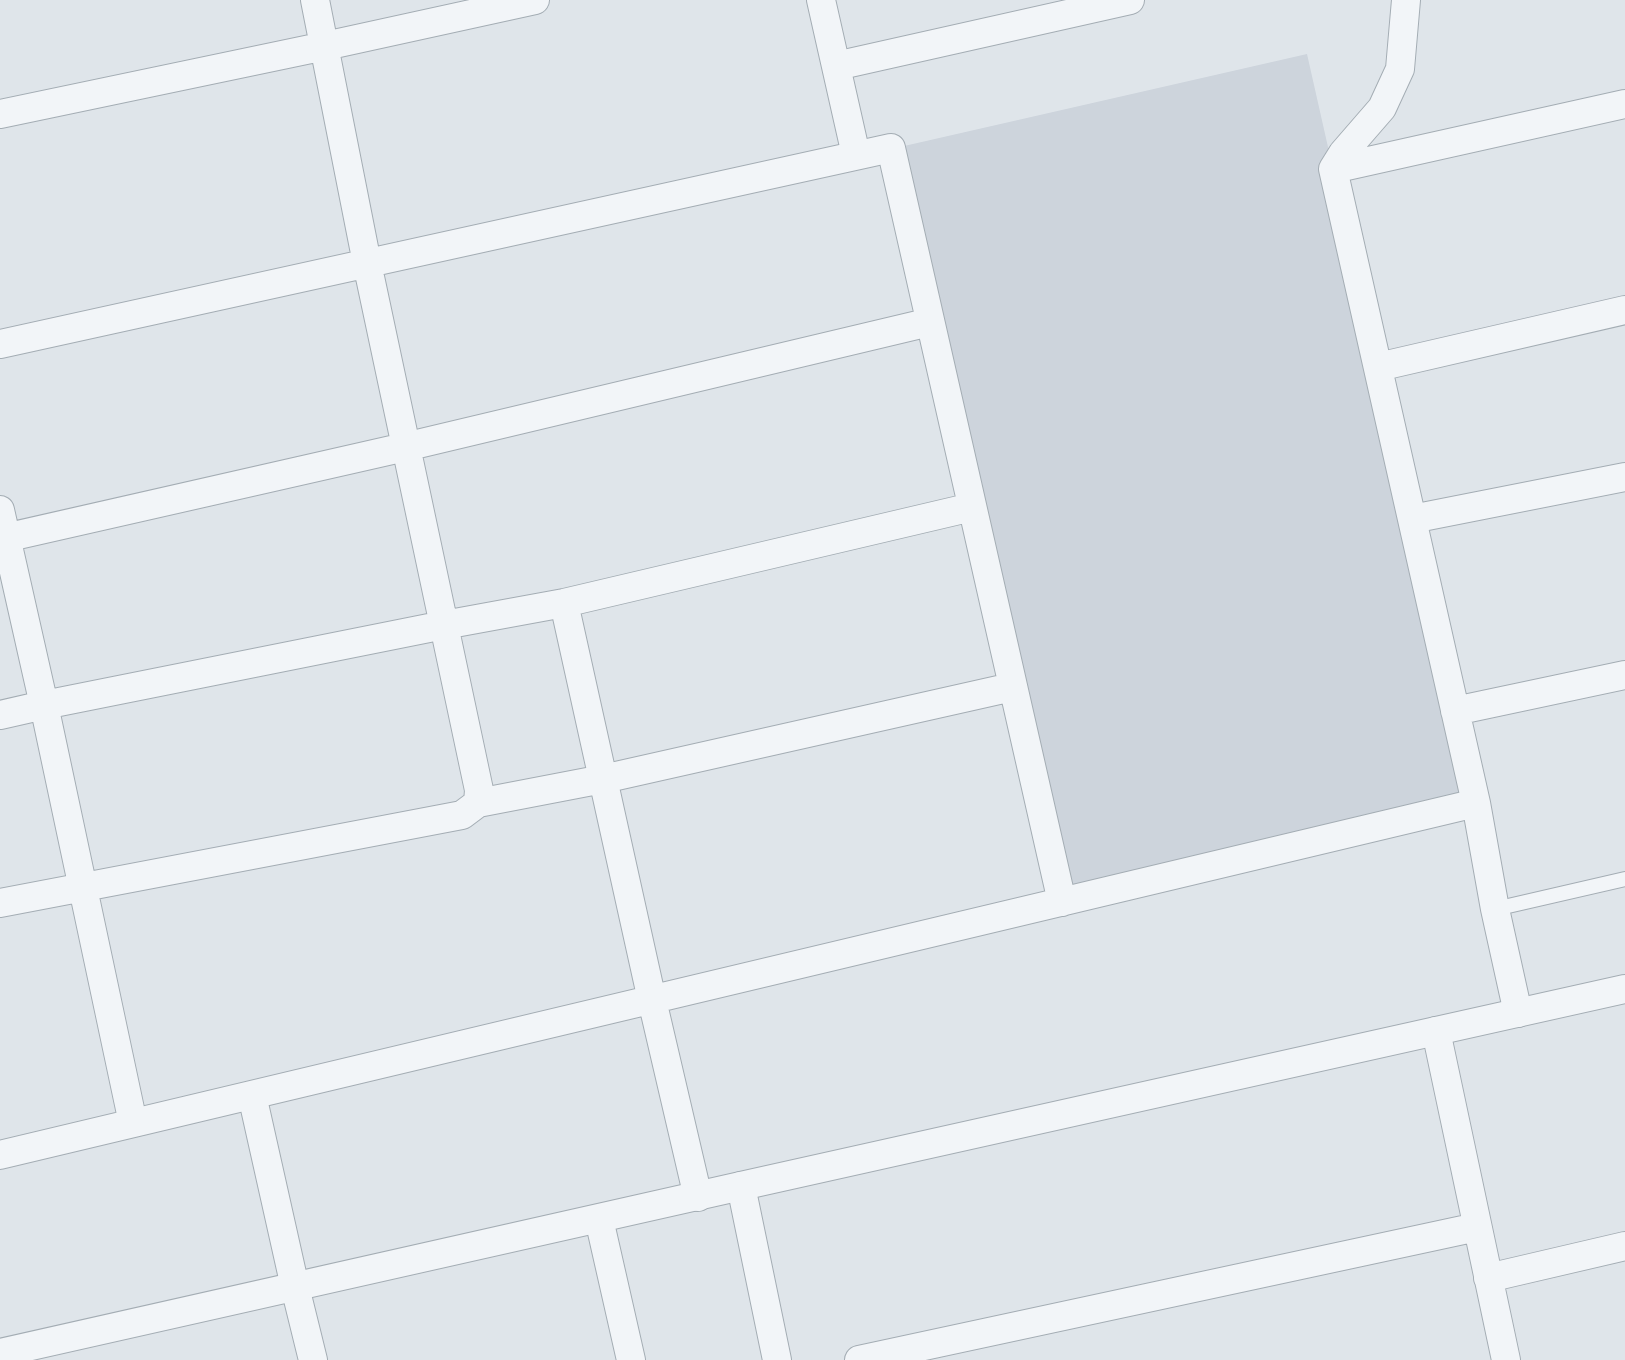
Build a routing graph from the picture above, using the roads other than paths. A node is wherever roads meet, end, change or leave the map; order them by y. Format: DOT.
graph roads {
  1 [pos="315,0"];
  2 [pos="535,0"];
  3 [pos="821,0"];
  4 [pos="1130,0"];
  5 [pos="1406,0"];
  6 [pos="325,46"];
  7 [pos="836,66"];
  8 [pos="1625,104"];
  9 [pos="0,114"];
  10 [pos="856,155"];
  11 [pos="1333,169"];
  12 [pos="367,263"];
  13 [pos="1625,310"];
  14 [pos="930,322"];
  15 [pos="0,344"];
  16 [pos="1378,366"];
  17 [pos="405,447"];
  18 [pos="1625,477"];
  19 [pos="972,507"];
  20 [pos="0,510"];
  21 [pos="1412,519"];
  22 [pos="3,538"];
  23 [pos="564,603"];
  24 [pos="444,625"];
  25 [pos="1625,675"];
  26 [pos="1012,687"];
  27 [pos="44,705"];
  28 [pos="1455,711"];
  29 [pos="0,716"];
  30 [pos="603,779"];
  31 [pos="478,803"];
  32 [pos="1476,803"];
  33 [pos="1625,879"];
  34 [pos="83,887"];
  35 [pos="1062,902"];
  36 [pos="0,903"];
  37 [pos="1495,909"];
  38 [pos="1625,989"];
  39 [pos="652,1000"];
  40 [pos="1518,1013"];
  41 [pos="1436,1031"];
  42 [pos="252,1095"];
  43 [pos="133,1123"];
  44 [pos="0,1155"];
  45 [pos="741,1186"];
  46 [pos="698,1197"];
  47 [pos="599,1219"];
  48 [pos="1478,1227"];
  49 [pos="1625,1246"];
  50 [pos="1488,1278"];
  51 [pos="295,1287"];
  52 [pos="0,1353"];
  53 [pos="313,1360"];
  54 [pos="631,1360"];
  55 [pos="777,1360"];
  56 [pos="860,1360"];
  57 [pos="1506,1360"];
  1 -- 6 [label="street"];
  2 -- 6 [label="street"];
  3 -- 7 [label="street"];
  4 -- 7 [label="street"];
  5 -- 11 [label="street"];
  6 -- 9 [label="street"];
  6 -- 12 [label="street"];
  7 -- 10 [label="street"];
  8 -- 11 [label="street"];
  10 -- 12 [label="street"];
  10 -- 14 [label="street"];
  11 -- 16 [label="street"];
  12 -- 15 [label="street"];
  12 -- 17 [label="street"];
  13 -- 16 [label="street"];
  14 -- 17 [label="street"];
  14 -- 19 [label="street"];
  16 -- 21 [label="street"];
  17 -- 22 [label="street"];
  17 -- 24 [label="street"];
  18 -- 21 [label="street"];
  19 -- 23 [label="street"];
  19 -- 26 [label="street"];
  20 -- 22 [label="street"];
  21 -- 28 [label="street"];
  22 -- 27 [label="street"];
  23 -- 24 [label="street"];
  23 -- 30 [label="street"];
  24 -- 27 [label="street"];
  24 -- 31 [label="street"];
  25 -- 28 [label="street"];
  26 -- 30 [label="street"];
  26 -- 35 [label="street"];
  27 -- 29 [label="street"];
  27 -- 34 [label="street"];
  28 -- 32 [label="street"];
  30 -- 31 [label="street"];
  30 -- 39 [label="street"];
  31 -- 34 [label="street"];
  32 -- 35 [label="street"];
  32 -- 37 [label="street"];
  33 -- 37 [label="lane"];
  34 -- 36 [label="street"];
  34 -- 43 [label="street"];
  35 -- 39 [label="street"];
  37 -- 40 [label="street"];
  38 -- 40 [label="street"];
  39 -- 42 [label="street"];
  39 -- 46 [label="street"];
  40 -- 41 [label="street"];
  41 -- 45 [label="street"];
  41 -- 48 [label="street"];
  42 -- 43 [label="street"];
  42 -- 51 [label="street"];
  43 -- 44 [label="street"];
  45 -- 46 [label="street"];
  45 -- 55 [label="street"];
  46 -- 47 [label="street"];
  47 -- 51 [label="street"];
  47 -- 54 [label="street"];
  48 -- 50 [label="street"];
  48 -- 56 [label="street"];
  49 -- 50 [label="street"];
  50 -- 57 [label="street"];
  51 -- 52 [label="street"];
  51 -- 53 [label="street"];
}
